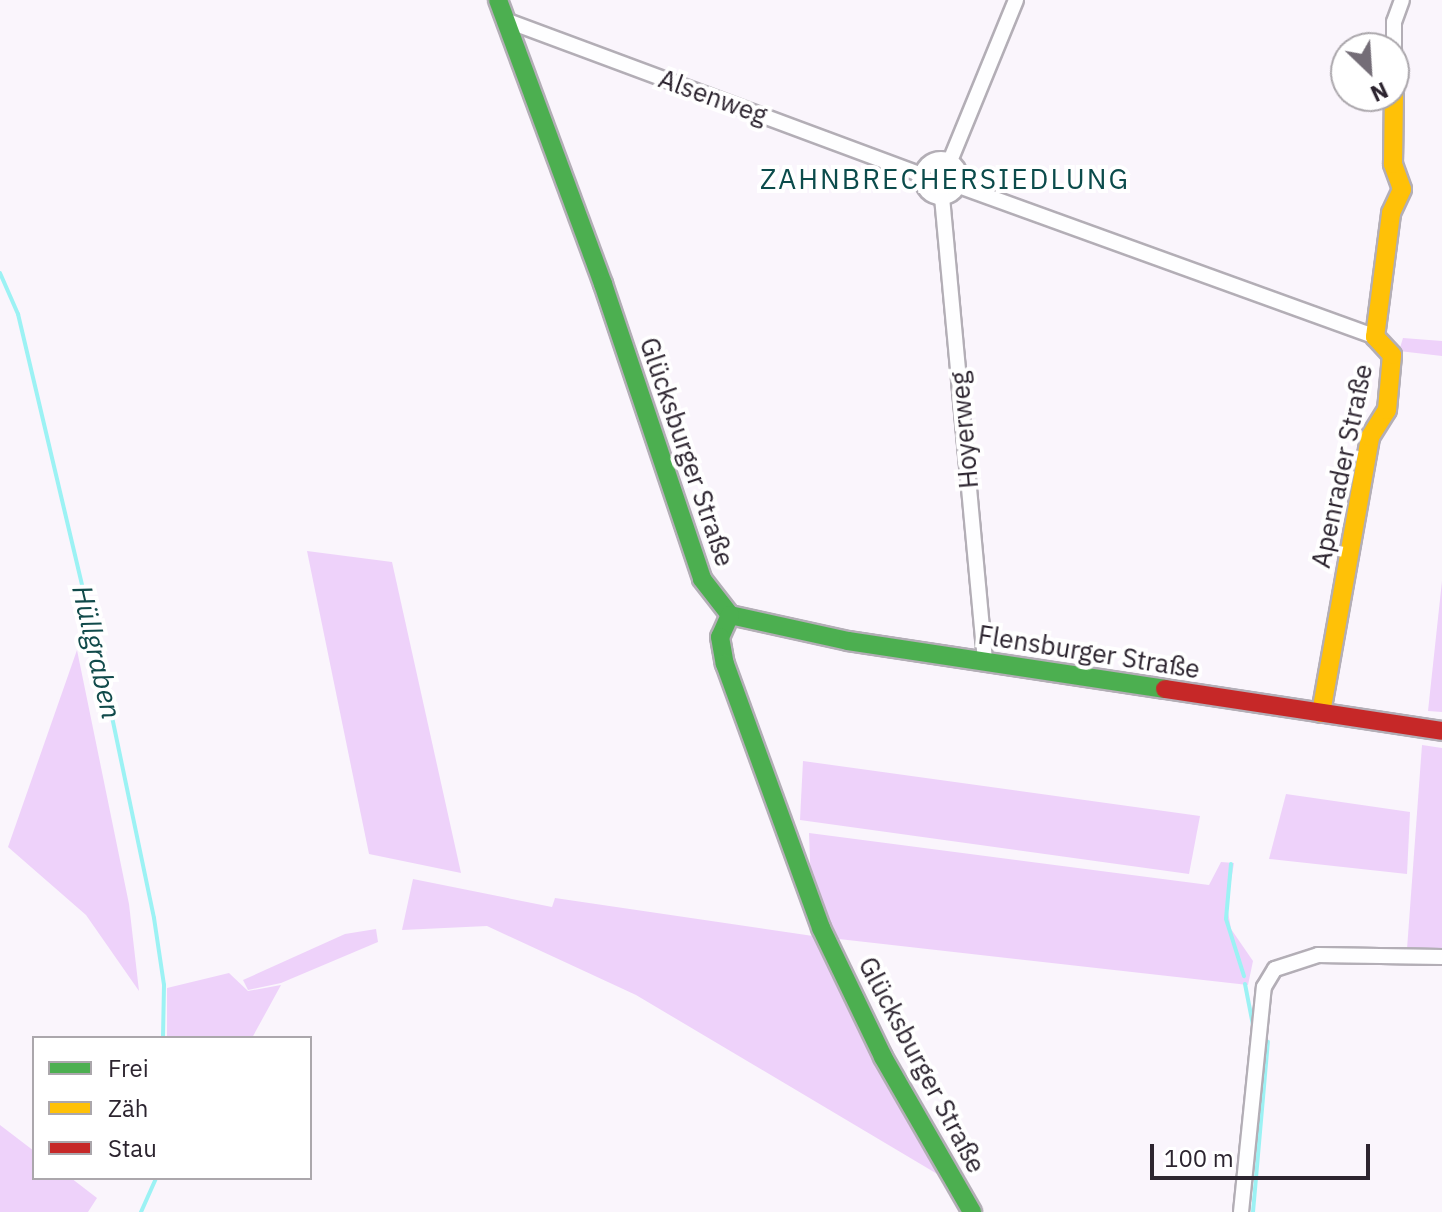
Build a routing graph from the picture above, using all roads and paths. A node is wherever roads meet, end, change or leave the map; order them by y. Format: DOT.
graph roads {
  1 [pos="1016,0"];
  2 [pos="1402,0"];
  3 [pos="501,6"];
  4 [pos="1394,32"];
  5 [pos="1394,112"];
  6 [pos="950,161"];
  7 [pos="922,175"];
  8 [pos="959,186"];
  9 [pos="942,197"];
  10 [pos="1375,337"];
  11 [pos="730,615"];
  12 [pos="985,662"];
  13 [pos="1321,713"];
  14 [pos="1442,731"];
  15 [pos="1442,957"];
  16 [pos="972,1212"];
  17 [pos="1241,1212"];
  1 -- 6 [label="street"];
  2 -- 4 [label="street"];
  3 -- 7 [label="street, Alsenweg"];
  3 -- 11 [label="street, Glücksburger Straße"];
  5 -- 10 [label="street, Apenrader Straße"];
  6 -- 7 [label="street"];
  6 -- 8 [label="street"];
  7 -- 9 [label="street, Alsenweg"];
  8 -- 9 [label="street"];
  8 -- 10 [label="street"];
  9 -- 12 [label="street, Hoyerweg"];
  10 -- 13 [label="street, Apenrader Straße"];
  11 -- 12 [label="street, Flensburger Straße"];
  11 -- 16 [label="street, Glücksburger Straße"];
  12 -- 13 [label="street, Flensburger Straße"];
  13 -- 14 [label="street, Flensburger Straße"];
  15 -- 17 [label="street"];
}
